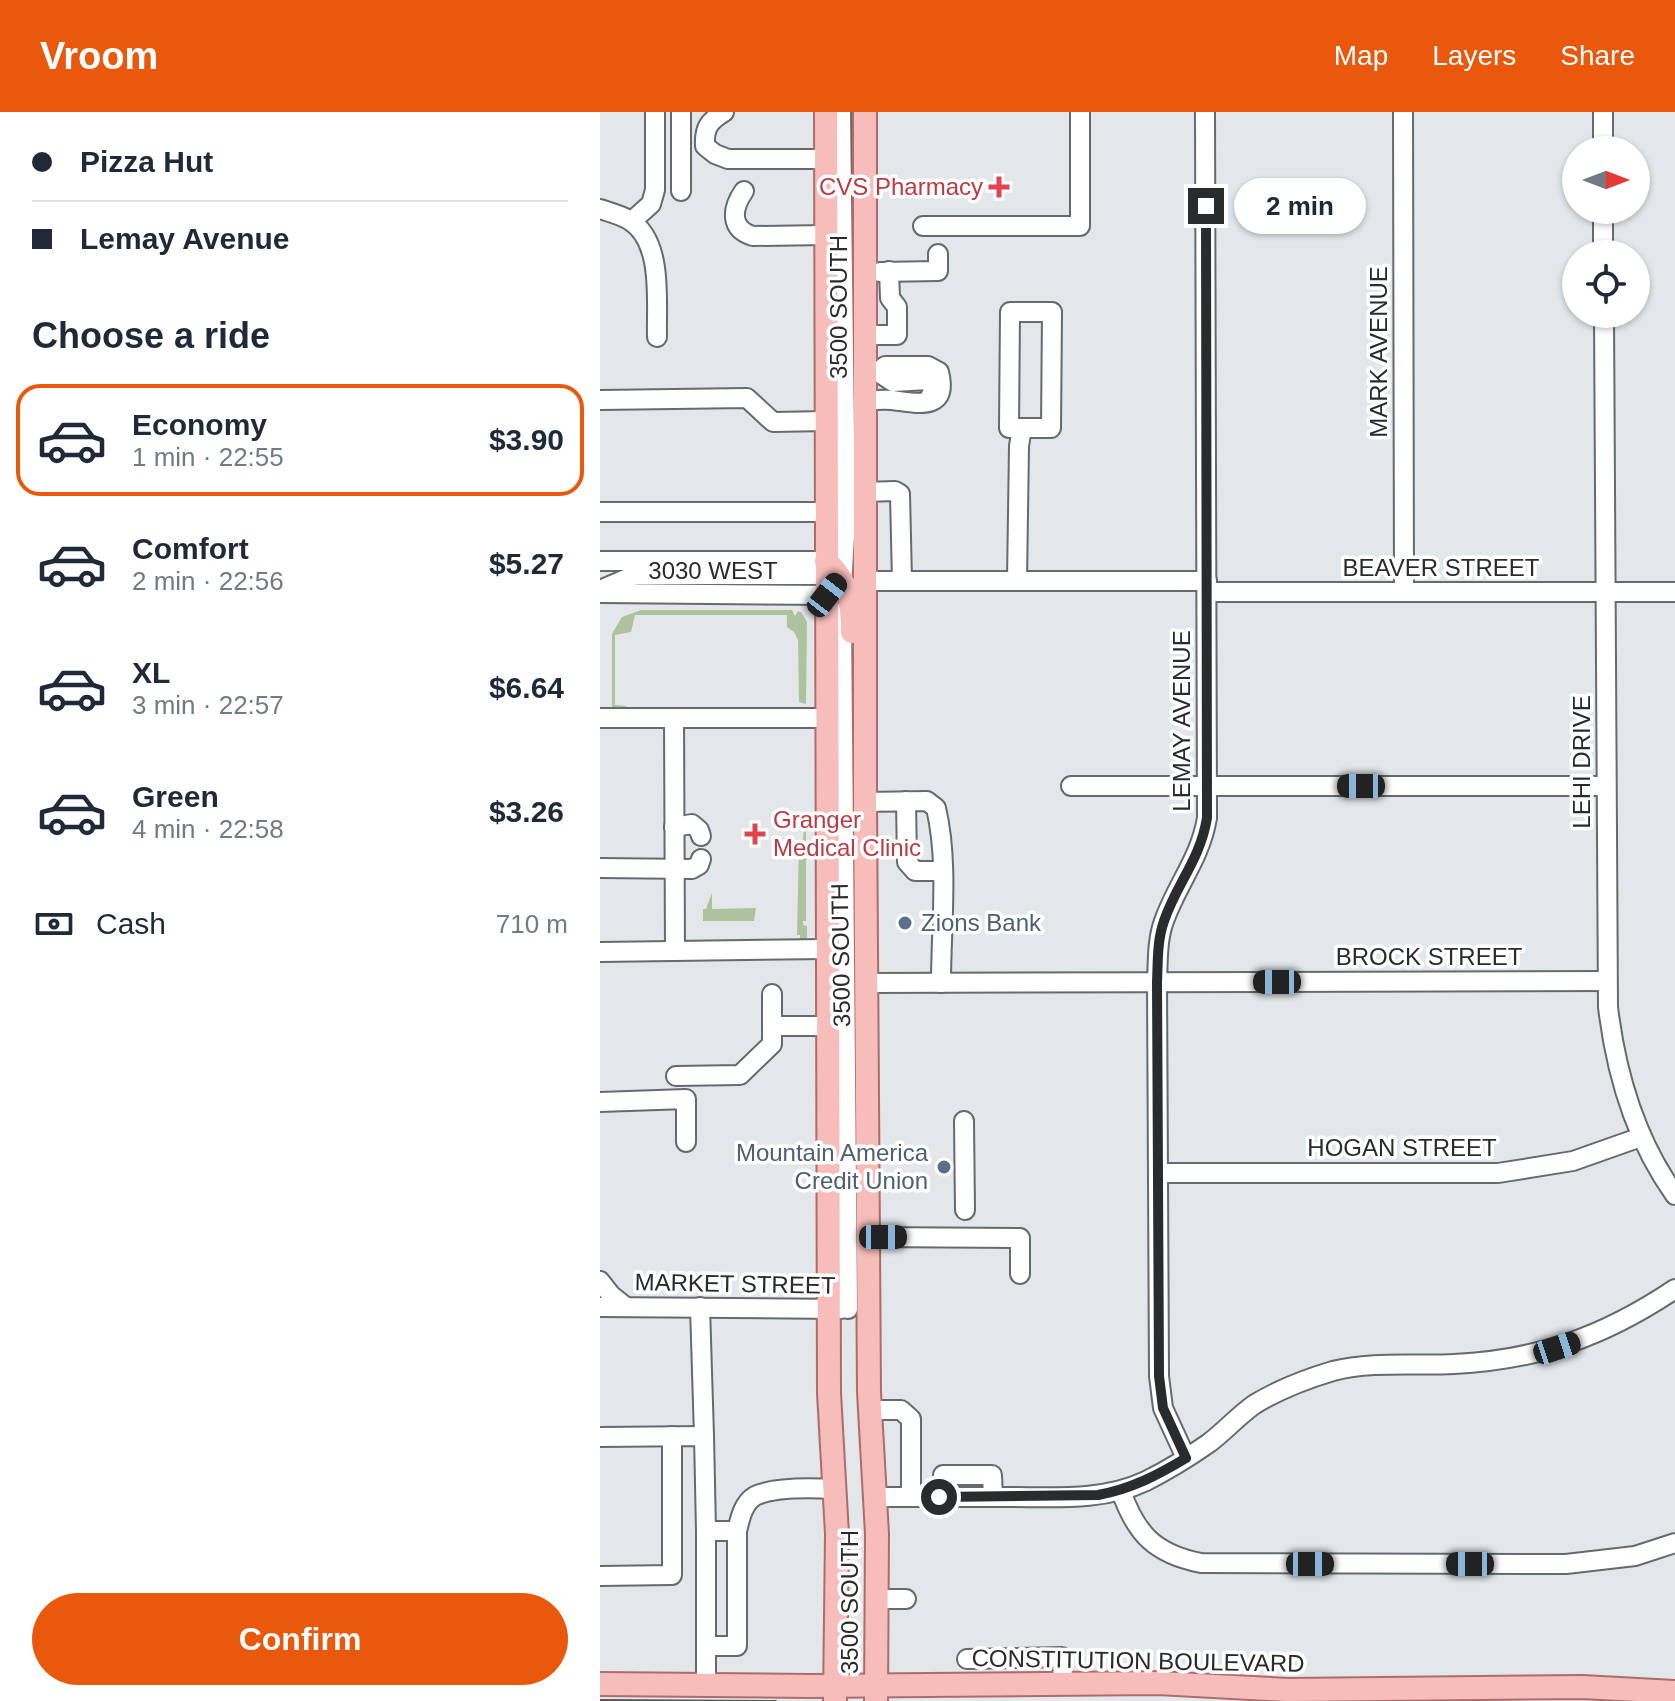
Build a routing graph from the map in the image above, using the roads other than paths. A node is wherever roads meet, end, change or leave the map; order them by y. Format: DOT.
graph roads {
  1 [pos="655,112"];
  2 [pos="681,112"];
  3 [pos="724,112"];
  4 [pos="826,112"];
  5 [pos="841,112"];
  6 [pos="865,112"];
  7 [pos="1080,112"];
  8 [pos="1205,112"];
  9 [pos="1403,112"];
  10 [pos="1603,112"];
  11 [pos="1603,136"];
  12 [pos="826,159"];
  13 [pos="681,191"];
  14 [pos="744,191"];
  15 [pos="600,209"];
  16 [pos="632,221"];
  17 [pos="923,226"];
  18 [pos="826,235"];
  19 [pos="938,254"];
  20 [pos="889,271"];
  21 [pos="865,272"];
  22 [pos="1604,328"];
  23 [pos="865,335"];
  24 [pos="897,335"];
  25 [pos="657,337"];
  26 [pos="897,357"];
  27 [pos="872,372"];
  28 [pos="600,400"];
  29 [pos="865,401"];
  30 [pos="827,421"];
  31 [pos="1022,428"];
  32 [pos="865,492"];
  33 [pos="600,512"];
  34 [pos="836,516"];
  35 [pos="864,541"];
  36 [pos="600,561"];
  37 [pos="830,576"];
  38 [pos="864,581"];
  39 [pos="902,581"];
  40 [pos="1017,581"];
  41 [pos="1207,586"];
  42 [pos="600,591"];
  43 [pos="1404,592"];
  44 [pos="1605,592"];
  45 [pos="1675,592"];
  46 [pos="600,718"];
  47 [pos="674,718"];
  48 [pos="827,718"];
  49 [pos="865,739"];
  50 [pos="1071,786"];
  51 [pos="1208,786"];
  52 [pos="1606,786"];
  53 [pos="906,801"];
  54 [pos="865,802"];
  55 [pos="674,827"];
  56 [pos="701,836"];
  57 [pos="701,859"];
  58 [pos="600,868"];
  59 [pos="674,868"];
  60 [pos="942,871"];
  61 [pos="827,949"];
  62 [pos="675,951"];
  63 [pos="600,952"];
  64 [pos="1607,981"];
  65 [pos="1157,982"];
  66 [pos="868,983"];
  67 [pos="941,983"];
  68 [pos="772,994"];
  69 [pos="772,1026"];
  70 [pos="827,1026"];
  71 [pos="676,1076"];
  72 [pos="600,1102"];
  73 [pos="964,1121"];
  74 [pos="1641,1137"];
  75 [pos="686,1142"];
  76 [pos="1158,1173"];
  77 [pos="1675,1195"];
  78 [pos="965,1210"];
  79 [pos="869,1237"];
  80 [pos="1020,1274"];
  81 [pos="600,1281"];
  82 [pos="1675,1289"];
  83 [pos="600,1307"];
  84 [pos="626,1307"];
  85 [pos="700,1307"];
  86 [pos="848,1309"];
  87 [pos="870,1410"];
  88 [pos="672,1436"];
  89 [pos="704,1436"];
  90 [pos="600,1437"];
  91 [pos="1186,1458"];
  92 [pos="943,1475"];
  93 [pos="834,1489"];
  94 [pos="1121,1491"];
  95 [pos="875,1497"];
  96 [pos="911,1497"];
  97 [pos="993,1497"];
  98 [pos="706,1531"];
  99 [pos="737,1531"];
  100 [pos="1675,1543"];
  101 [pos="600,1576"];
  102 [pos="877,1599"];
  103 [pos="906,1599"];
  104 [pos="706,1646"];
  105 [pos="967,1659"];
  106 [pos="1063,1683"];
  107 [pos="600,1684"];
  108 [pos="706,1686"];
  109 [pos="876,1692"];
  110 [pos="1675,1692"];
  111 [pos="835,1693"];
  112 [pos="1471,1694"];
  1 -- 16 [label="street"];
  2 -- 13 [label="street"];
  3 -- 12 [label="street"];
  4 -- 12 [label="main road, 3500 SOUTH"];
  5 -- 34 [label="street"];
  6 -- 21 [label="main road, 3500 SOUTH"];
  7 -- 17 [label="street"];
  8 -- 41 [label="street, LEMAY AVENUE"];
  9 -- 43 [label="street, MARK AVENUE"];
  10 -- 11 [label="street"];
  12 -- 18 [label="main road, 3500 SOUTH"];
  14 -- 18 [label="street"];
  15 -- 16 [label="street"];
  16 -- 25 [label="street"];
  18 -- 30 [label="main road, 3500 SOUTH"];
  19 -- 20 [label="street"];
  20 -- 21 [label="street"];
  20 -- 24 [label="street"];
  21 -- 23 [label="main road, 3500 SOUTH"];
  22 -- 44 [label="street, LEHI DRIVE"];
  23 -- 24 [label="street"];
  23 -- 27 [label="main road, 3500 SOUTH"];
  24 -- 26 [label="street"];
  27 -- 29 [label="main road, 3500 SOUTH"];
  27 -- 29 [label="street"];
  28 -- 30 [label="street"];
  29 -- 32 [label="main road, 3500 SOUTH"];
  30 -- 34 [label="main road, 3500 SOUTH"];
  31 -- 31 [label="street"];
  31 -- 40 [label="street"];
  32 -- 35 [label="main road, 3500 SOUTH"];
  32 -- 39 [label="street"];
  33 -- 34 [label="street"];
  34 -- 37 [label="main road, 3500 SOUTH"];
  35 -- 37 [label="main road"];
  35 -- 38 [label="main road, 3500 SOUTH"];
  36 -- 37 [label="street, 3030 WEST"];
  37 -- 42 [label="street, 3030 WEST"];
  37 -- 48 [label="main road, 3500 SOUTH"];
  37 -- 49 [label="main road"];
  37 -- 86 [label="street"];
  38 -- 39 [label="street, BEAVER STREET"];
  38 -- 49 [label="main road, 3500 SOUTH"];
  39 -- 40 [label="street, BEAVER STREET"];
  40 -- 41 [label="street, BEAVER STREET"];
  41 -- 43 [label="street, BEAVER STREET"];
  41 -- 51 [label="street, LEMAY AVENUE"];
  43 -- 44 [label="street, BEAVER STREET"];
  44 -- 45 [label="street, BEAVER STREET"];
  44 -- 52 [label="street, LEHI DRIVE"];
  46 -- 47 [label="street"];
  47 -- 48 [label="street"];
  47 -- 55 [label="street"];
  48 -- 61 [label="main road, 3500 SOUTH"];
  49 -- 54 [label="main road, 3500 SOUTH"];
  50 -- 51 [label="street"];
  51 -- 52 [label="street"];
  51 -- 65 [label="street, LEMAY AVENUE"];
  52 -- 64 [label="street, LEHI DRIVE"];
  53 -- 54 [label="street"];
  53 -- 60 [label="street"];
  53 -- 60 [label="street"];
  54 -- 66 [label="main road, 3500 SOUTH"];
  55 -- 56 [label="street"];
  55 -- 59 [label="street"];
  57 -- 59 [label="street"];
  58 -- 59 [label="street"];
  59 -- 62 [label="street"];
  60 -- 67 [label="street"];
  61 -- 62 [label="street"];
  61 -- 70 [label="main road, 3500 SOUTH"];
  62 -- 63 [label="street"];
  64 -- 65 [label="street, BROCK STREET"];
  64 -- 74 [label="street, LEHI DRIVE"];
  65 -- 67 [label="street, BROCK STREET"];
  65 -- 76 [label="street, LEMAY AVENUE"];
  66 -- 67 [label="street, BROCK STREET"];
  66 -- 79 [label="main road, 3500 SOUTH"];
  68 -- 69 [label="street"];
  69 -- 70 [label="street"];
  69 -- 71 [label="street"];
  70 -- 86 [label="main road, 3500 SOUTH"];
  72 -- 75 [label="street"];
  73 -- 78 [label="street"];
  74 -- 76 [label="street, HOGAN STREET"];
  74 -- 77 [label="street, LEHI DRIVE"];
  76 -- 91 [label="street, LEMAY AVENUE"];
  79 -- 80 [label="street"];
  79 -- 86 [label="main road, 3500 SOUTH"];
  81 -- 84 [label="street"];
  82 -- 91 [label="street"];
  83 -- 84 [label="street, MARKET STREET"];
  84 -- 85 [label="street, MARKET STREET"];
  85 -- 86 [label="street, MARKET STREET"];
  85 -- 89 [label="street"];
  86 -- 87 [label="main road, 3500 SOUTH"];
  86 -- 93 [label="main road, 3500 SOUTH"];
  87 -- 95 [label="main road, 3500 SOUTH"];
  87 -- 96 [label="street"];
  88 -- 89 [label="street"];
  88 -- 90 [label="street"];
  88 -- 101 [label="street"];
  89 -- 98 [label="street"];
  91 -- 94 [label="street"];
  92 -- 97 [label="street"];
  93 -- 99 [label="street"];
  93 -- 111 [label="main road, 3500 SOUTH"];
  94 -- 97 [label="street"];
  94 -- 100 [label="street"];
  95 -- 96 [label="street"];
  95 -- 102 [label="main road, 3500 SOUTH"];
  96 -- 97 [label="street"];
  98 -- 99 [label="street"];
  98 -- 104 [label="street"];
  99 -- 104 [label="street"];
  102 -- 103 [label="street"];
  102 -- 109 [label="main road, 3500 SOUTH"];
  104 -- 108 [label="street"];
  105 -- 106 [label="street"];
  106 -- 109 [label="main road, CONSTITUTION BOULEVARD"];
  106 -- 112 [label="main road, CONSTITUTION BOULEVARD"];
  107 -- 108 [label="main road, CONSTITUTION BOULEVARD"];
  108 -- 111 [label="main road, CONSTITUTION BOULEVARD"];
  109 -- 111 [label="main road, CONSTITUTION BOULEVARD"];
  110 -- 112 [label="main road, CONSTITUTION BOULEVARD"];
}
